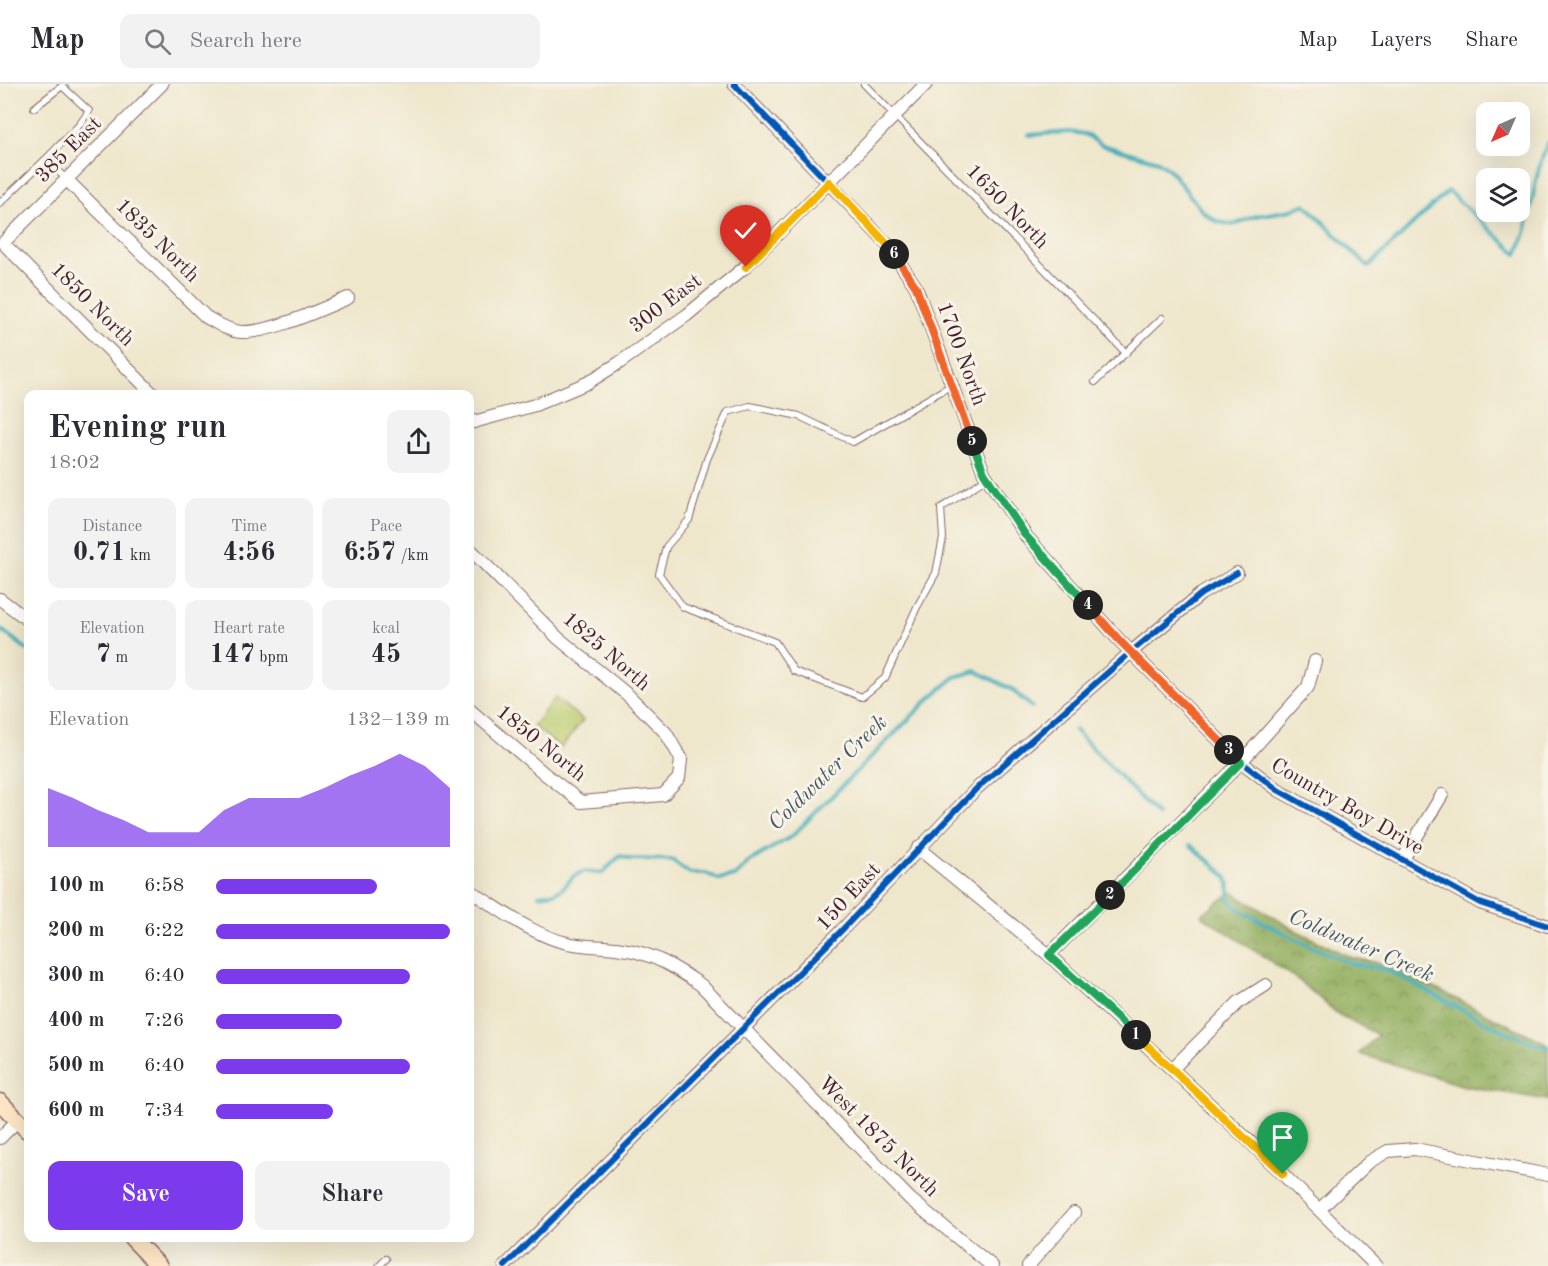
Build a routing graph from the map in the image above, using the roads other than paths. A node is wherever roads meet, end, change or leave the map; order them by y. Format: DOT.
graph roads {
  1 [pos="162,84"];
  2 [pos="735,84"];
  3 [pos="864,84"];
  4 [pos="926,84"];
  5 [pos="34,108"];
  6 [pos="895,116"];
  7 [pos="45,159"];
  8 [pos="68,180"];
  9 [pos="829,182"];
  10 [pos="0,203"];
  11 [pos="748,226"];
  12 [pos="3,243"];
  13 [pos="767,245"];
  14 [pos="348,298"];
  15 [pos="1162,318"];
  16 [pos="1126,352"];
  17 [pos="1095,382"];
  18 [pos="952,386"];
  19 [pos="149,390"];
  20 [pos="474,422"];
  21 [pos="987,478"];
  22 [pos="474,553"];
  23 [pos="1237,573"];
  24 [pos="0,599"];
  25 [pos="24,617"];
  26 [pos="1131,652"];
  27 [pos="1315,661"];
  28 [pos="474,713"];
  29 [pos="1241,762"];
  30 [pos="663,795"];
  31 [pos="1442,795"];
  32 [pos="918,848"];
  33 [pos="1403,859"];
  34 [pos="474,893"];
  35 [pos="1548,926"];
  36 [pos="1049,955"];
  37 [pos="1266,985"];
  38 [pos="743,1029"];
  39 [pos="1173,1068"];
  40 [pos="0,1102"];
  41 [pos="23,1126"];
  42 [pos="0,1138"];
  43 [pos="1548,1175"];
  44 [pos="1319,1210"];
  45 [pos="1074,1213"];
  46 [pos="136,1242"];
  47 [pos="386,1259"];
  48 [pos="159,1266"];
  49 [pos="379,1266"];
  50 [pos="505,1266"];
  51 [pos="992,1266"];
  52 [pos="1028,1266"];
  53 [pos="1376,1266"];
  1 -- 8 [label="street, 385 East"];
  2 -- 9 [label="street, 1700 North"];
  3 -- 6 [label="lane, 1650 North"];
  4 -- 6 [label="street, 300 East"];
  5 -- 7 [label="lane"];
  6 -- 9 [label="street, 300 East"];
  6 -- 16 [label="lane, 1650 North"];
  7 -- 8 [label="lane"];
  7 -- 10 [label="lane"];
  8 -- 12 [label="street, 385 East"];
  8 -- 14 [label="street, 1835 North"];
  9 -- 13 [label="street, 300 East"];
  9 -- 18 [label="street, 1700 North"];
  11 -- 13 [label="street"];
  12 -- 19 [label="street, 1850 North"];
  13 -- 20 [label="street, 300 East"];
  15 -- 16 [label="lane"];
  16 -- 17 [label="lane"];
  18 -- 21 [label="street, 1700 North"];
  18 -- 21 [label="lane"];
  21 -- 26 [label="street, 1700 North"];
  22 -- 30 [label="street, 1825 North"];
  23 -- 26 [label="street, 150 East"];
  24 -- 25 [label="street"];
  26 -- 29 [label="street, Country Boy Drive"];
  26 -- 32 [label="street, 150 East"];
  27 -- 29 [label="street"];
  28 -- 30 [label="street, 1850 North"];
  29 -- 33 [label="street, Country Boy Drive"];
  29 -- 36 [label="street"];
  31 -- 33 [label="street"];
  32 -- 36 [label="street"];
  32 -- 38 [label="street, 150 East"];
  33 -- 35 [label="street, Country Boy Drive"];
  34 -- 38 [label="street, West 1875 North"];
  36 -- 39 [label="street"];
  37 -- 39 [label="street"];
  38 -- 50 [label="street, 150 East"];
  38 -- 51 [label="street, West 1875 North"];
  39 -- 44 [label="street"];
  40 -- 41 [label="street"];
  41 -- 42 [label="street"];
  43 -- 44 [label="street"];
  44 -- 53 [label="street"];
  45 -- 52 [label="street"];
  46 -- 48 [label="street"];
  47 -- 49 [label="lane"];
}
